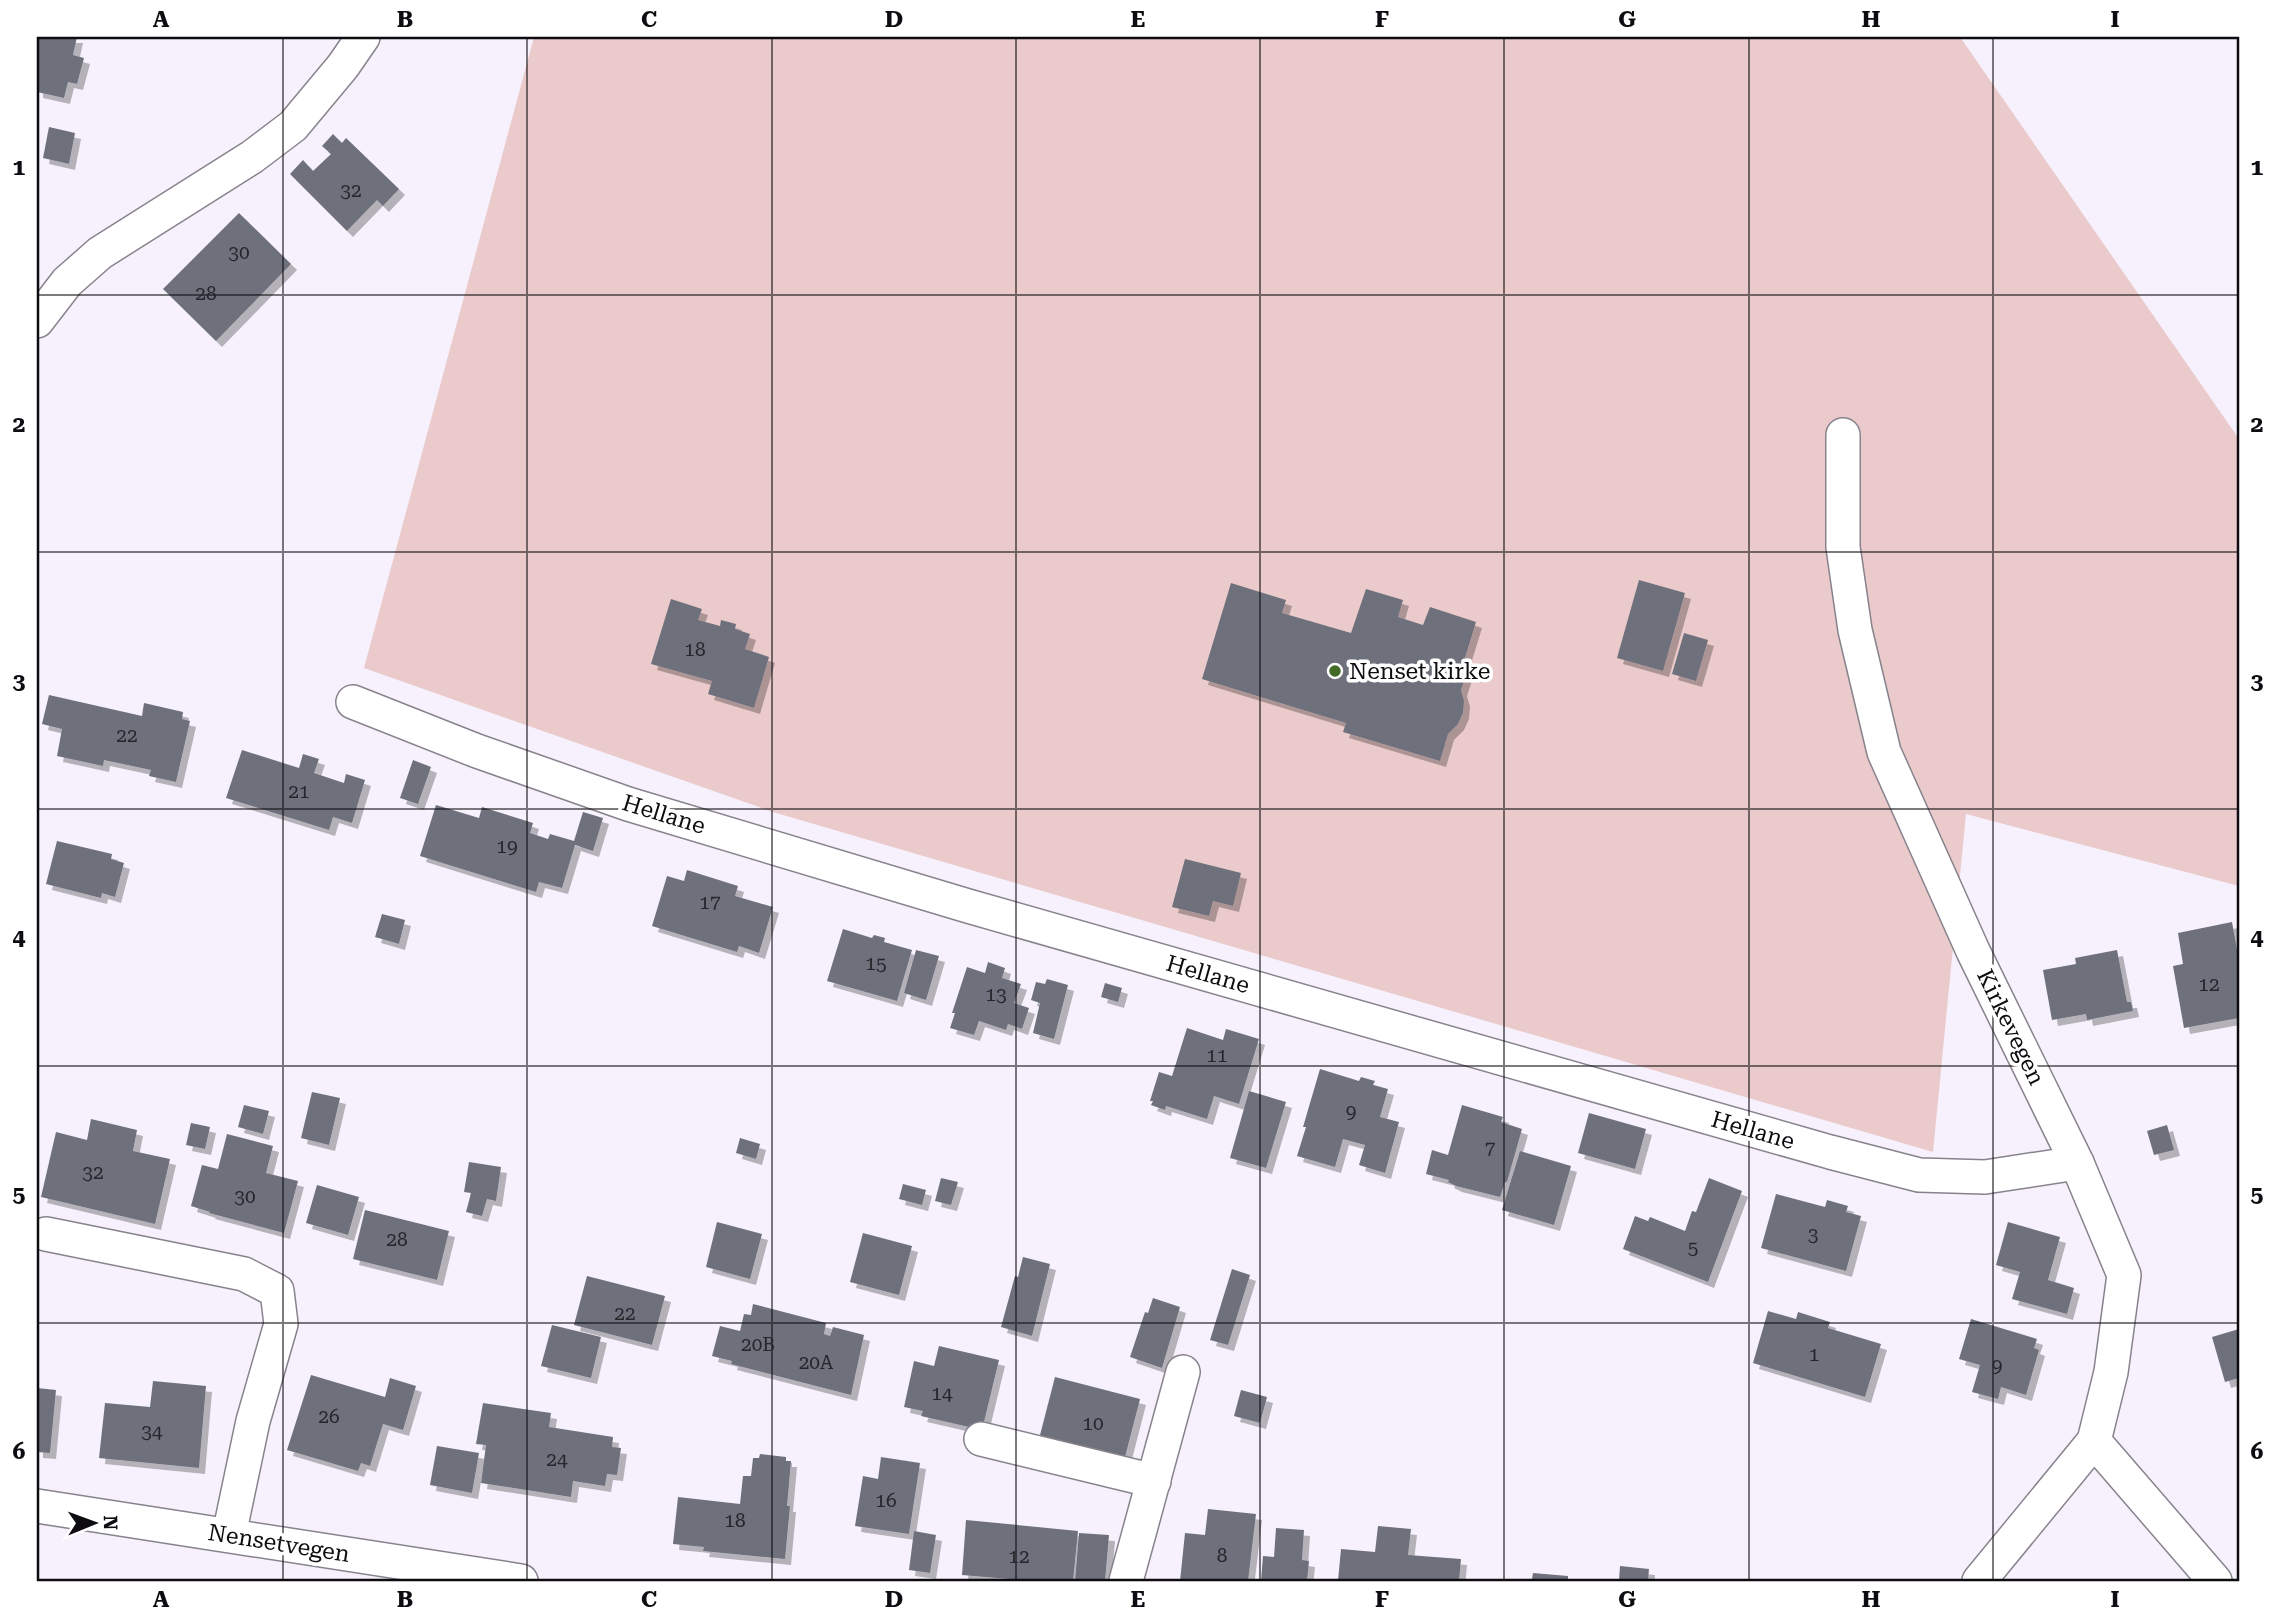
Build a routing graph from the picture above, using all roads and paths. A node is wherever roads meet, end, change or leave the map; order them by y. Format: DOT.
graph roads {
  1 [pos="363,37"];
  2 [pos="37,321"];
  3 [pos="1843,435"];
  4 [pos="353,702"];
  5 [pos="2077,1163"];
  6 [pos="46,1234"];
  7 [pos="1183,1372"];
  8 [pos="981,1439"];
  9 [pos="2094,1441"];
  10 [pos="1154,1481"];
  11 [pos="37,1506"];
  12 [pos="229,1535"];
  13 [pos="521,1581"];
  14 [pos="1126,1581"];
  15 [pos="1979,1581"];
  16 [pos="2216,1581"];
  1 -- 2 [label="street"];
  3 -- 5 [label="street, Kirkevegen"];
  4 -- 5 [label="street, Hellane"];
  5 -- 9 [label="street, Kirkevegen"];
  6 -- 12 [label="street"];
  7 -- 10 [label="street"];
  8 -- 10 [label="street"];
  9 -- 15 [label="street, Kirkevegen"];
  9 -- 16 [label="street"];
  10 -- 14 [label="street"];
  11 -- 12 [label="street, Nensetvegen"];
  12 -- 13 [label="street, Nensetvegen"];
}
